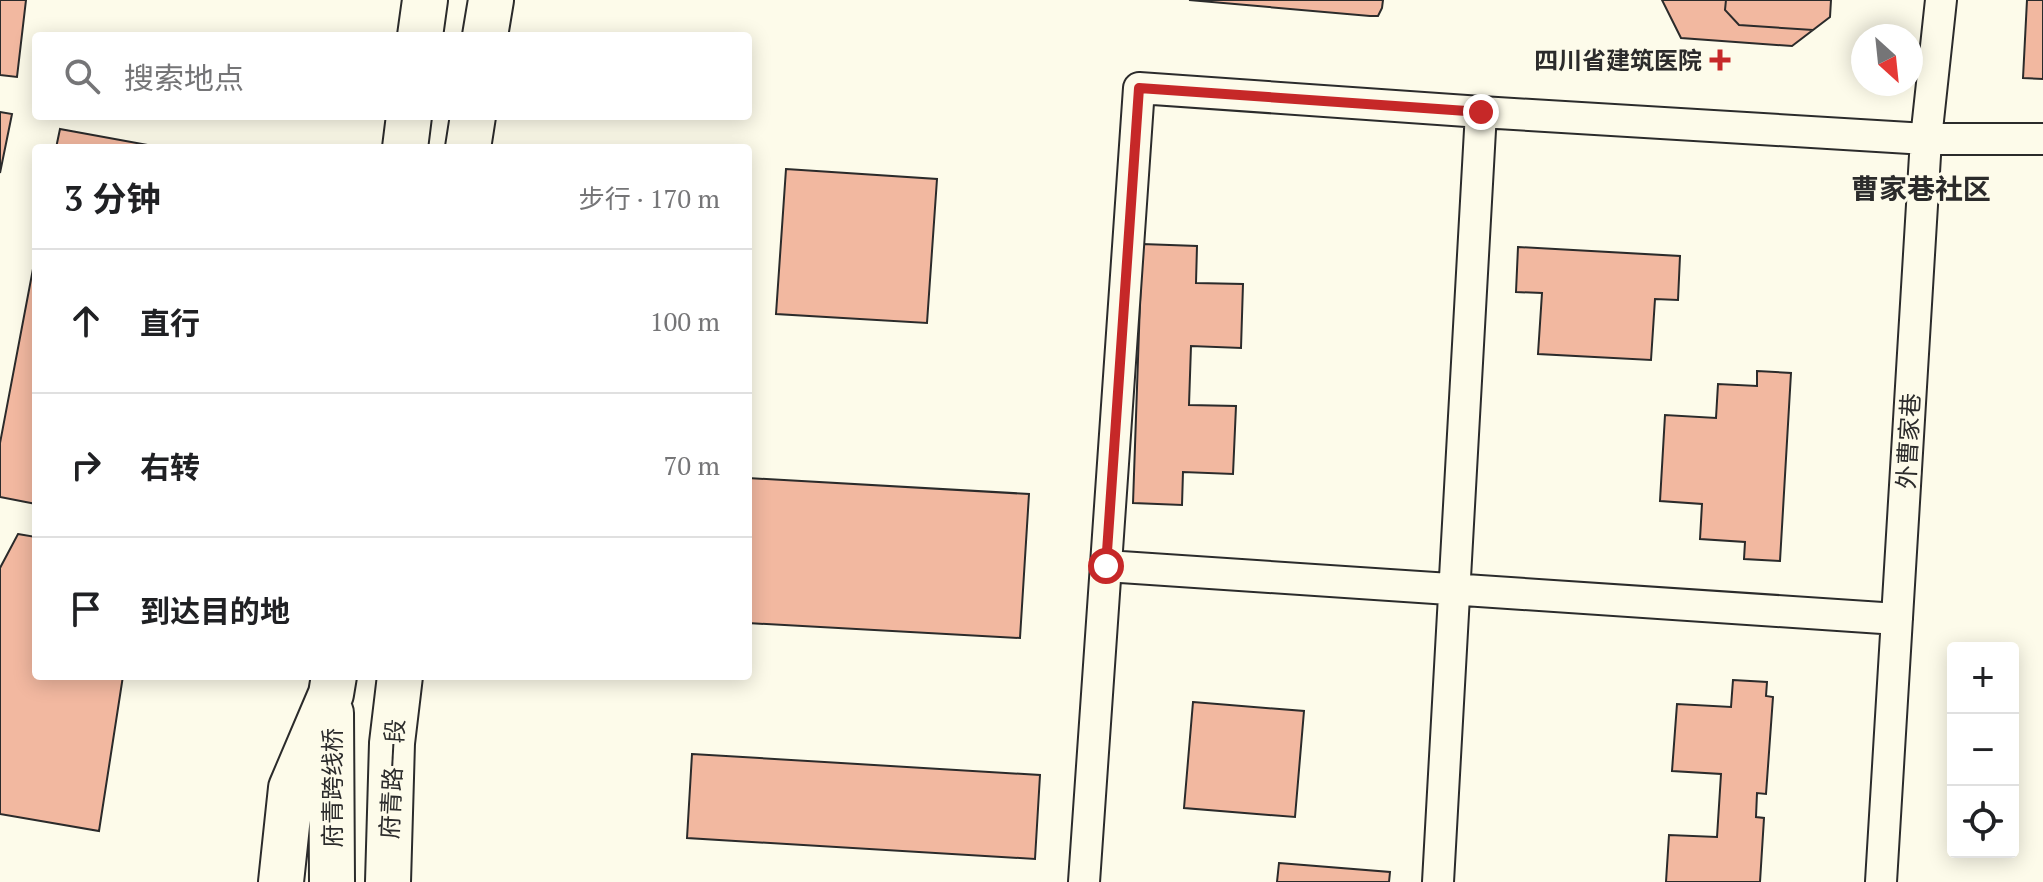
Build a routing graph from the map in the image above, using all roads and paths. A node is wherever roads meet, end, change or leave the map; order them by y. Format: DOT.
graph roads {
  1 [pos="425,0"];
  2 [pos="491,0"];
  3 [pos="1941,0"];
  4 [pos="421,32"];
  5 [pos="486,32"];
  6 [pos="1481,112"];
  7 [pos="408,120"];
  8 [pos="472,120"];
  9 [pos="1926,139"];
  10 [pos="2043,139"];
  11 [pos="406,144"];
  12 [pos="469,144"];
  13 [pos="1106,566"];
  14 [pos="1454,589"];
  15 [pos="1897,619"];
  16 [pos="400,680"];
  17 [pos="332,685"];
  18 [pos="392,743"];
  19 [pos="281,882"];
  20 [pos="332,882"];
  21 [pos="368,882"];
  22 [pos="388,882"];
  23 [pos="1084,882"];
  24 [pos="1438,882"];
  25 [pos="1881,882"];
  1 -- 4 [label="main road"];
  2 -- 5 [label="main road"];
  3 -- 9 [label="street, 外曹家巷"];
  6 -- 9 [label="street"];
  6 -- 13 [label="street"];
  6 -- 14 [label="street"];
  7 -- 11 [label="main road"];
  8 -- 12 [label="main road"];
  9 -- 10 [label="street"];
  9 -- 15 [label="street, 外曹家巷"];
  13 -- 14 [label="street"];
  13 -- 23 [label="street"];
  14 -- 15 [label="street"];
  14 -- 24 [label="street"];
  15 -- 25 [label="street, 外曹家巷"];
  16 -- 18 [label="main road, 府青路一段"];
  17 -- 19 [label="main road"];
  17 -- 20 [label="main road, 府青跨线桥"];
  18 -- 21 [label="main road, 府青跨线桥"];
  18 -- 22 [label="main road, 府青路一段"];
}
